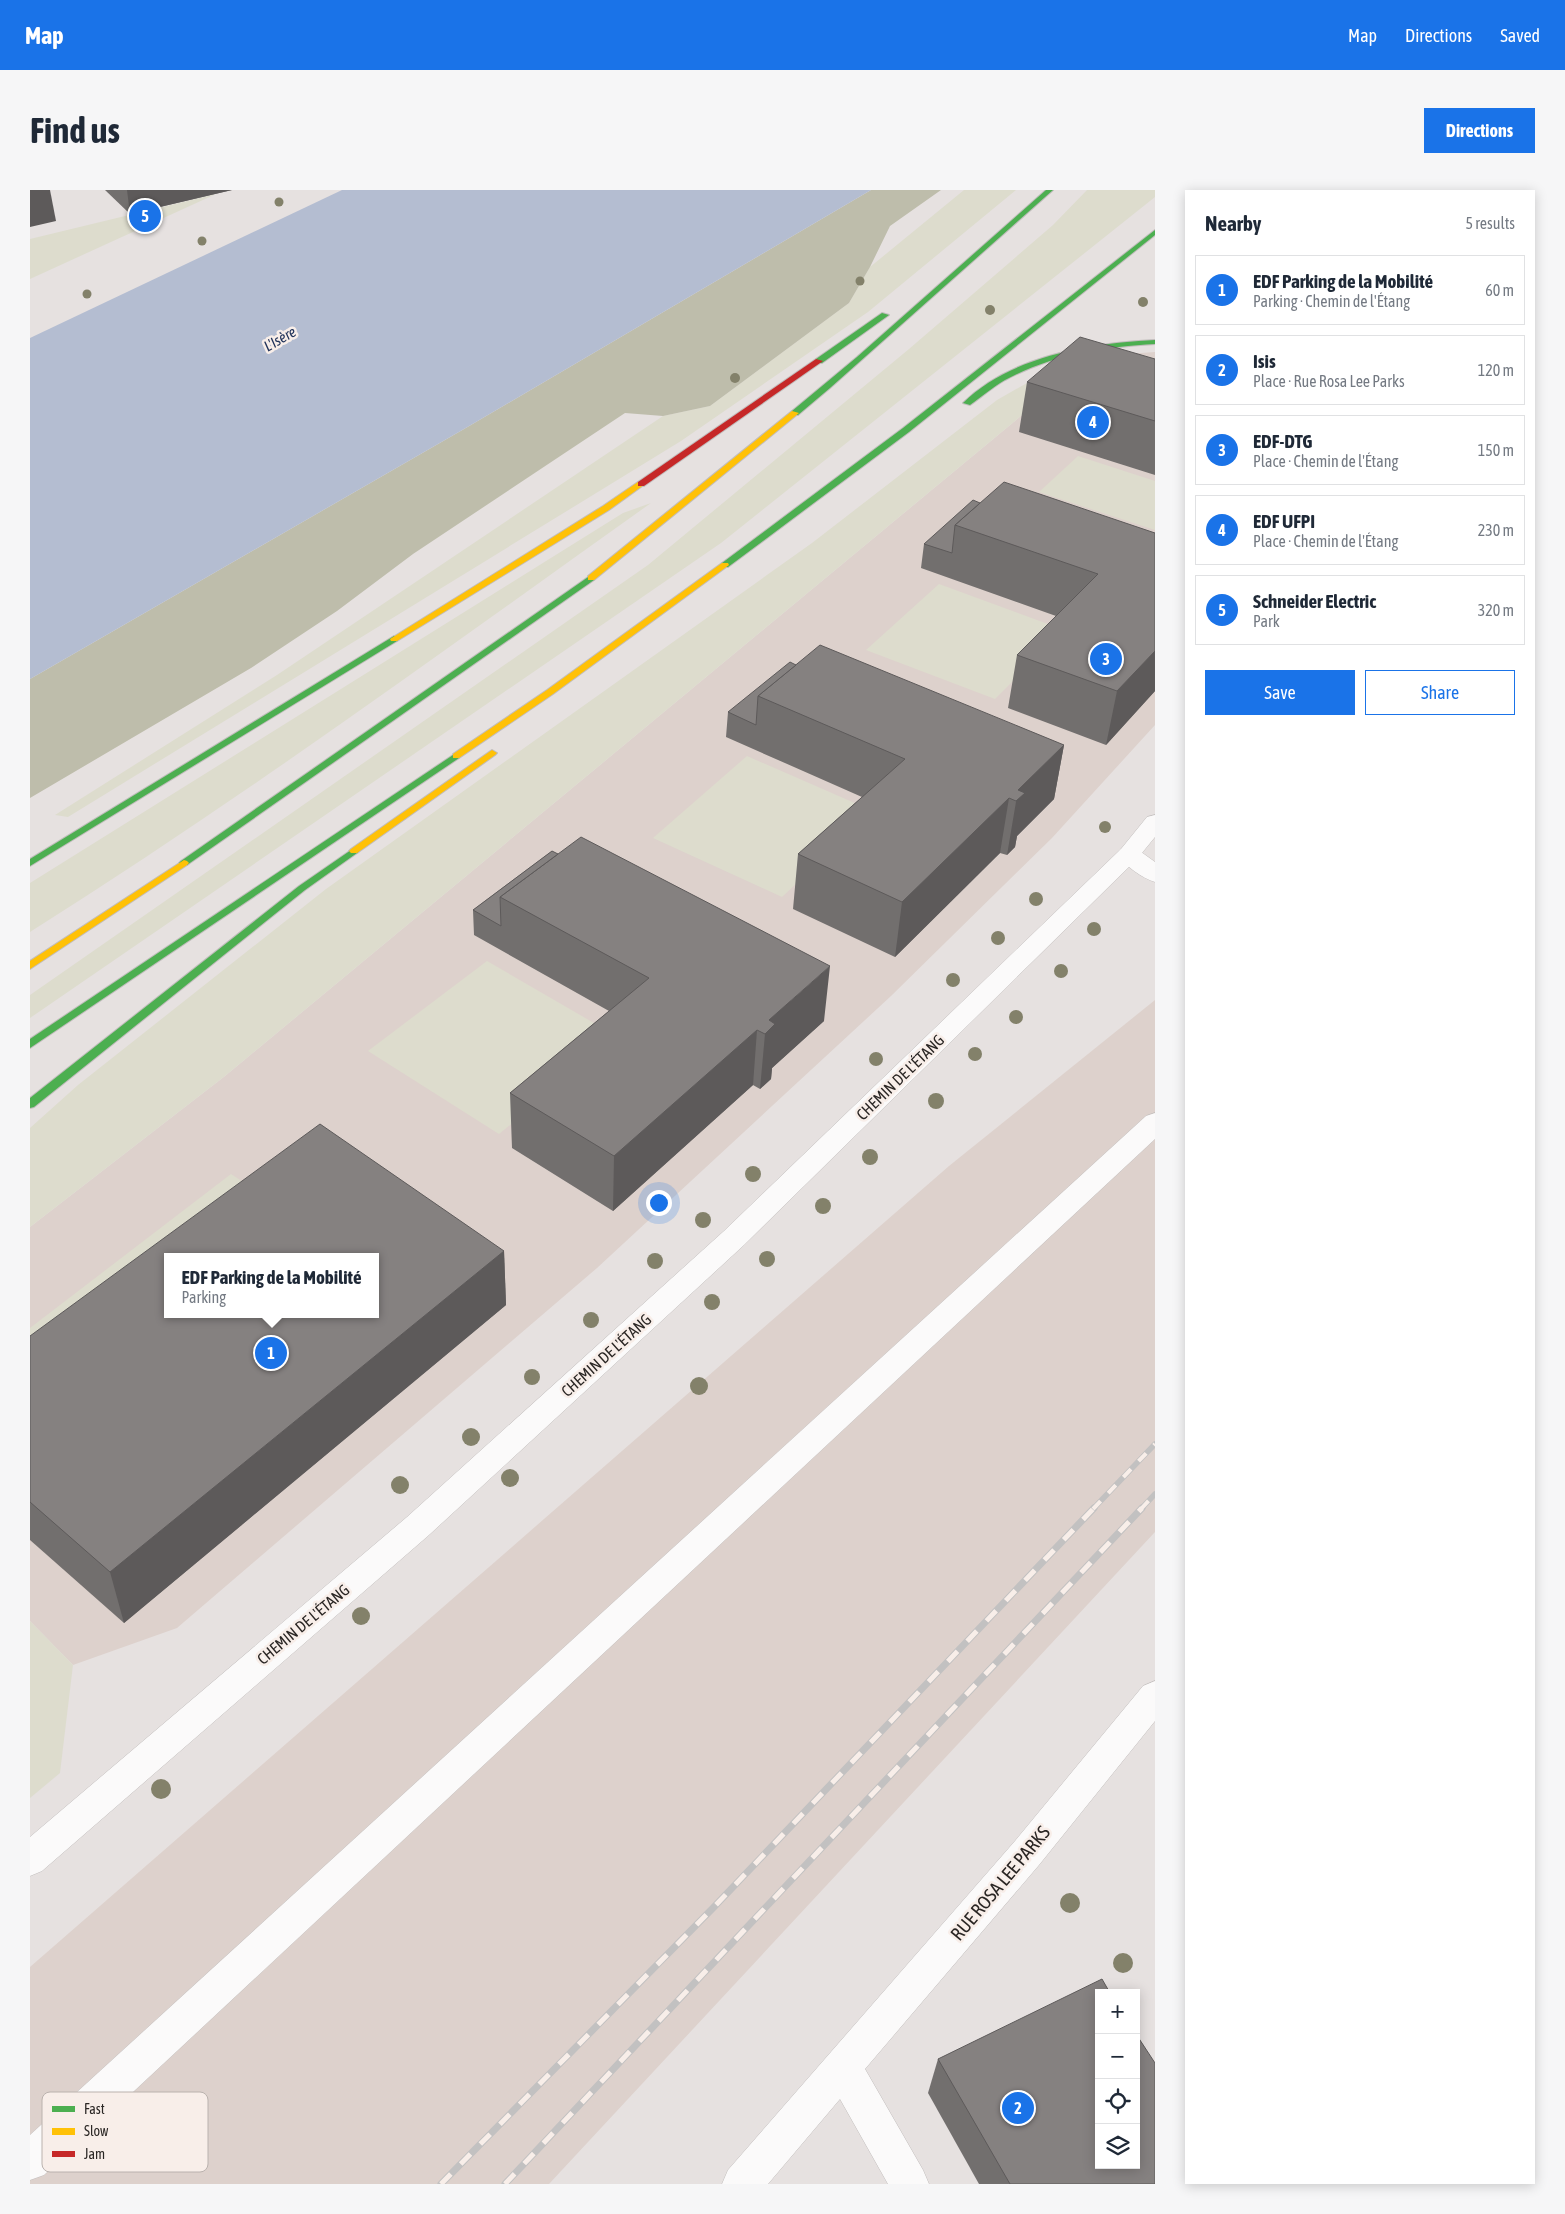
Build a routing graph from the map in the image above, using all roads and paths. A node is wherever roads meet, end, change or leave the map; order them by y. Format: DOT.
graph roads {
  1 [pos="1050,190"];
  2 [pos="1009,224"];
  3 [pos="1155,232"];
  4 [pos="915,293"];
  5 [pos="892,310"];
  6 [pos="1155,342"];
  7 [pos="960,407"];
  8 [pos="942,415"];
  9 [pos="906,430"];
  10 [pos="745,551"];
  11 [pos="618,657"];
  12 [pos="502,746"];
  13 [pos="1155,822"];
  14 [pos="1129,854"];
  15 [pos="30,863"];
  16 [pos="1155,874"];
  17 [pos="30,966"];
  18 [pos="30,1044"];
  19 [pos="30,1104"];
  20 [pos="1155,1123"];
  21 [pos="1155,1696"];
  22 [pos="30,1859"];
  23 [pos="842,2067"];
  24 [pos="105,2092"];
  25 [pos="42,2150"];
  26 [pos="30,2161"];
  27 [pos="742,2184"];
  28 [pos="910,2184"];
  1 -- 2 [label="highway"];
  2 -- 4 [label="highway"];
  2 -- 17 [label="highway"];
  3 -- 9 [label="highway"];
  5 -- 15 [label="highway"];
  6 -- 7 [label="highway"];
  8 -- 9 [label="highway"];
  9 -- 10 [label="highway"];
  10 -- 11 [label="highway"];
  10 -- 18 [label="highway"];
  12 -- 19 [label="highway"];
  13 -- 14 [label="street, CHEMIN DE L'ÉTANG"];
  14 -- 16 [label="street"];
  14 -- 22 [label="street, CHEMIN DE L'ÉTANG"];
  20 -- 24 [label="street"];
  21 -- 23 [label="street, RUE ROSA LEE PARKS"];
  23 -- 27 [label="street, RUE ROSA LEE PARKS"];
  23 -- 28 [label="street"];
  25 -- 26 [label="street"];
}
